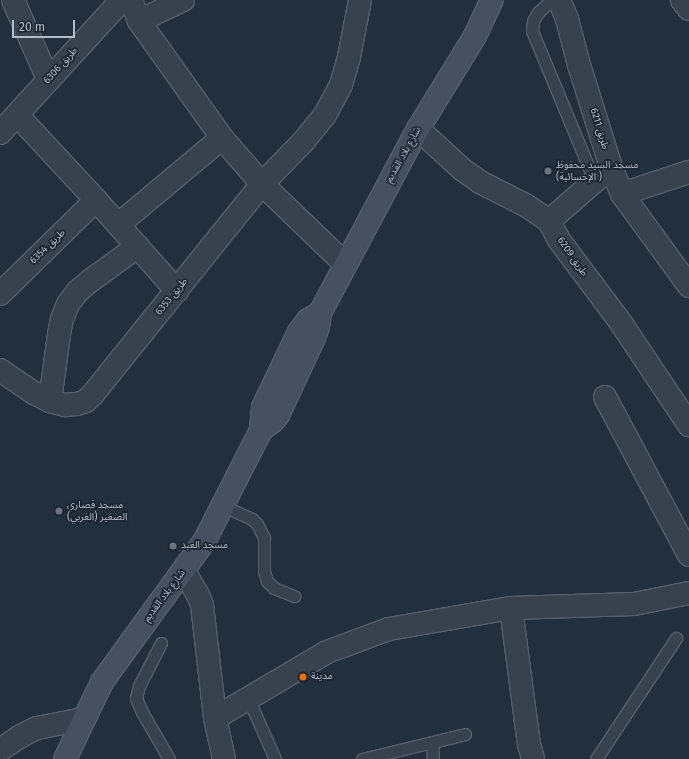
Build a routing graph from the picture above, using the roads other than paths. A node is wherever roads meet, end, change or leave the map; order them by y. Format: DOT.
graph roads {
  1 [pos="13,0"];
  2 [pos="122,0"];
  3 [pos="131,0"];
  4 [pos="183,0"];
  5 [pos="360,0"];
  6 [pos="492,0"];
  7 [pos="552,0"];
  8 [pos="559,0"];
  9 [pos="682,0"];
  10 [pos="689,9"];
  11 [pos="139,21"];
  12 [pos="48,79"];
  13 [pos="18,116"];
  14 [pos="418,129"];
  15 [pos="0,133"];
  16 [pos="222,138"];
  17 [pos="611,167"];
  18 [pos="689,172"];
  19 [pos="595,182"];
  20 [pos="262,184"];
  21 [pos="622,194"];
  22 [pos="96,200"];
  23 [pos="549,221"];
  24 [pos="118,224"];
  25 [pos="138,246"];
  26 [pos="345,264"];
  27 [pos="689,286"];
  28 [pos="177,291"];
  29 [pos="0,294"];
  30 [pos="0,370"];
  31 [pos="604,397"];
  32 [pos="50,401"];
  33 [pos="689,425"];
  34 [pos="223,506"];
  35 [pos="682,521"];
  36 [pos="689,555"];
  37 [pos="184,571"];
  38 [pos="689,593"];
  39 [pos="294,596"];
  40 [pos="512,608"];
  41 [pos="676,638"];
  42 [pos="161,643"];
  43 [pos="248,698"];
  44 [pos="215,718"];
  45 [pos="83,719"];
  46 [pos="465,734"];
  47 [pos="432,742"];
  48 [pos="0,750"];
  49 [pos="65,759"];
  50 [pos="169,759"];
  51 [pos="224,759"];
  52 [pos="275,759"];
  53 [pos="362,759"];
  54 [pos="433,759"];
  55 [pos="533,759"];
  56 [pos="596,759"];
  1 -- 12 [label="street"];
  2 -- 12 [label="street, طريق 6306"];
  3 -- 11 [label="street"];
  4 -- 11 [label="street"];
  5 -- 20 [label="street, طريق 6353"];
  6 -- 14 [label="street, شارع بلاد القديم"];
  7 -- 19 [label="lane"];
  8 -- 17 [label="street, طريق 6211"];
  9 -- 10 [label="street"];
  11 -- 16 [label="street"];
  12 -- 13 [label="street, طريق 6306"];
  13 -- 15 [label="street, طريق 6306"];
  13 -- 22 [label="street"];
  14 -- 23 [label="street, طريق 6209"];
  14 -- 26 [label="street, شارع بلاد القديم"];
  16 -- 20 [label="street"];
  16 -- 24 [label="street"];
  17 -- 19 [label="street"];
  17 -- 21 [label="street, طريق 6211"];
  18 -- 21 [label="street"];
  19 -- 23 [label="street"];
  20 -- 26 [label="street"];
  20 -- 28 [label="street, طريق 6353"];
  21 -- 27 [label="street, طريق 6211"];
  22 -- 24 [label="street"];
  22 -- 29 [label="street, طريق 6354"];
  23 -- 33 [label="street, طريق 6209"];
  24 -- 25 [label="street"];
  25 -- 28 [label="street"];
  25 -- 32 [label="street"];
  26 -- 34 [label="street, شارع بلاد القديم"];
  28 -- 32 [label="street, طريق 6353"];
  30 -- 32 [label="street"];
  31 -- 35 [label="street"];
  34 -- 37 [label="street, شارع بلاد القديم"];
  34 -- 39 [label="lane"];
  35 -- 36 [label="street"];
  37 -- 44 [label="street"];
  37 -- 45 [label="street, شارع بلاد القديم"];
  38 -- 40 [label="street"];
  40 -- 43 [label="street"];
  40 -- 55 [label="street"];
  41 -- 56 [label="lane"];
  42 -- 50 [label="lane"];
  43 -- 44 [label="street"];
  43 -- 52 [label="lane"];
  44 -- 51 [label="street"];
  45 -- 48 [label="street"];
  45 -- 49 [label="street, شارع بلاد القديم"];
  46 -- 47 [label="lane"];
  47 -- 53 [label="lane"];
  47 -- 54 [label="lane"];
}
